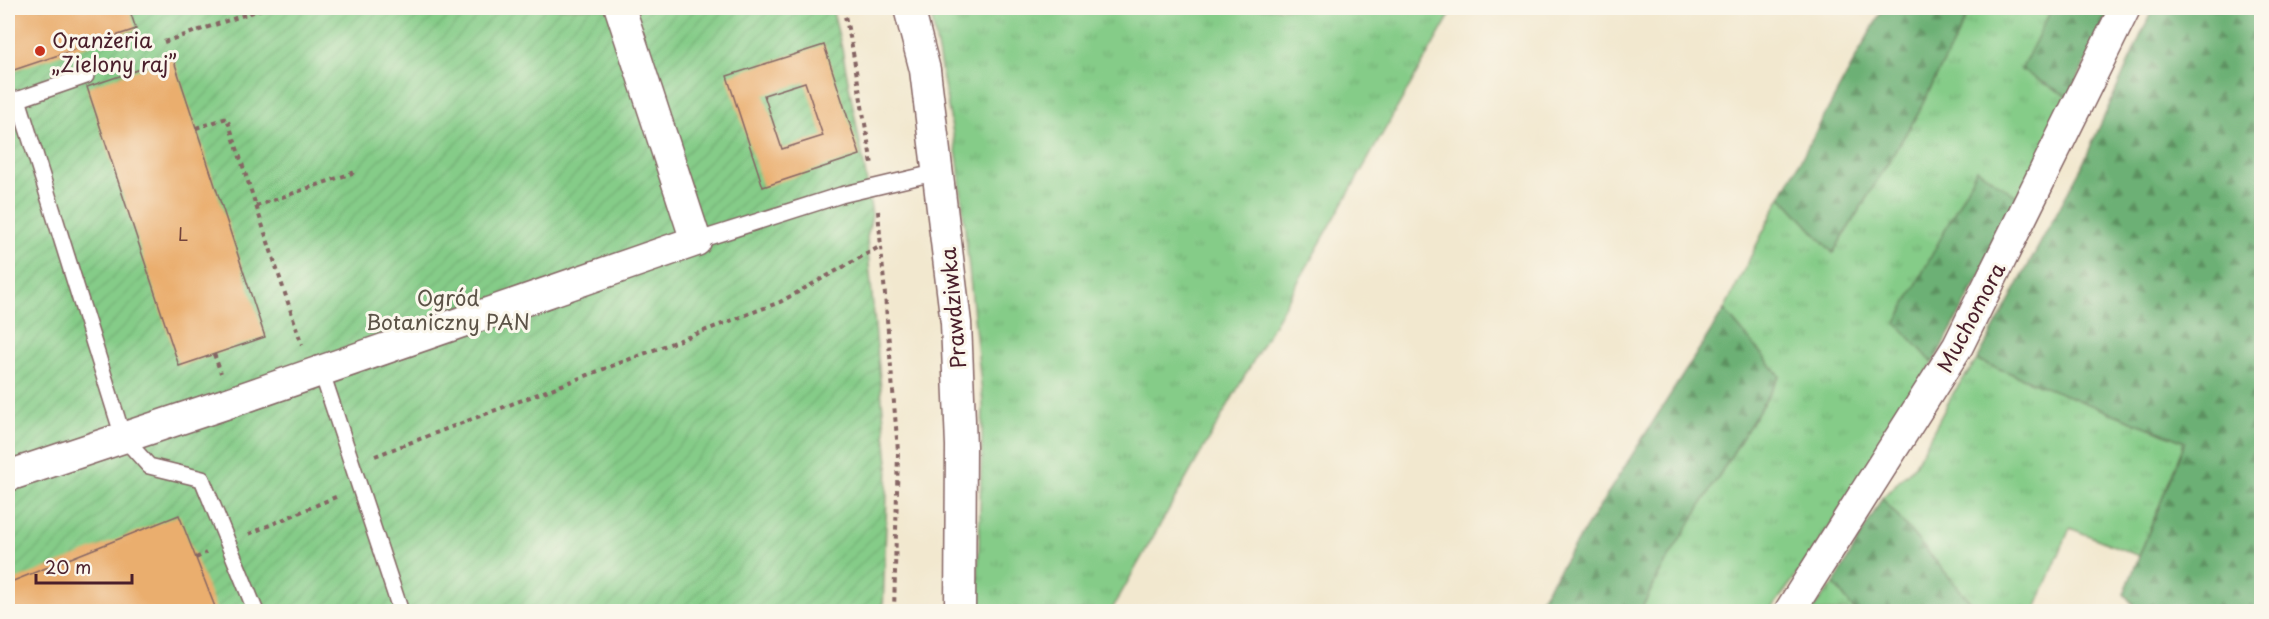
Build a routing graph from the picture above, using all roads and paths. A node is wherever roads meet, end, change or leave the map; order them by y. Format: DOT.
graph roads {
  1 [pos="265,8"];
  2 [pos="620,8"];
  3 [pos="843,8"];
  4 [pos="909,8"];
  5 [pos="2125,8"];
  6 [pos="164,42"];
  7 [pos="86,76"];
  8 [pos="13,101"];
  9 [pos="196,128"];
  10 [pos="355,172"];
  11 [pos="938,172"];
  12 [pos="876,187"];
  13 [pos="256,206"];
  14 [pos="696,241"];
  15 [pos="881,246"];
  16 [pos="316,372"];
  17 [pos="123,437"];
  18 [pos="352,465"];
  19 [pos="8,476"];
  20 [pos="359,487"];
  21 [pos="228,543"];
  22 [pos="196,558"];
  23 [pos="256,612"];
  24 [pos="401,612"];
  25 [pos="894,612"];
  26 [pos="960,612"];
  27 [pos="1789,612"];
  1 -- 6 [label="path"];
  2 -- 14 [label="street"];
  3 -- 12 [label="path"];
  4 -- 11 [label="street, Prawdziwka"];
  5 -- 27 [label="street, Muchomora"];
  7 -- 8 [label="lane"];
  8 -- 17 [label="lane"];
  9 -- 13 [label="path"];
  10 -- 13 [label="path"];
  11 -- 12 [label="lane"];
  11 -- 26 [label="street, Prawdziwka"];
  12 -- 14 [label="lane"];
  12 -- 15 [label="path"];
  13 -- 16 [label="path"];
  14 -- 16 [label="street"];
  15 -- 18 [label="path"];
  15 -- 25 [label="path"];
  16 -- 17 [label="street"];
  16 -- 18 [label="lane"];
  17 -- 19 [label="street"];
  17 -- 21 [label="lane"];
  18 -- 20 [label="lane"];
  20 -- 21 [label="path"];
  20 -- 24 [label="lane"];
  21 -- 22 [label="path"];
  21 -- 23 [label="lane"];
}
